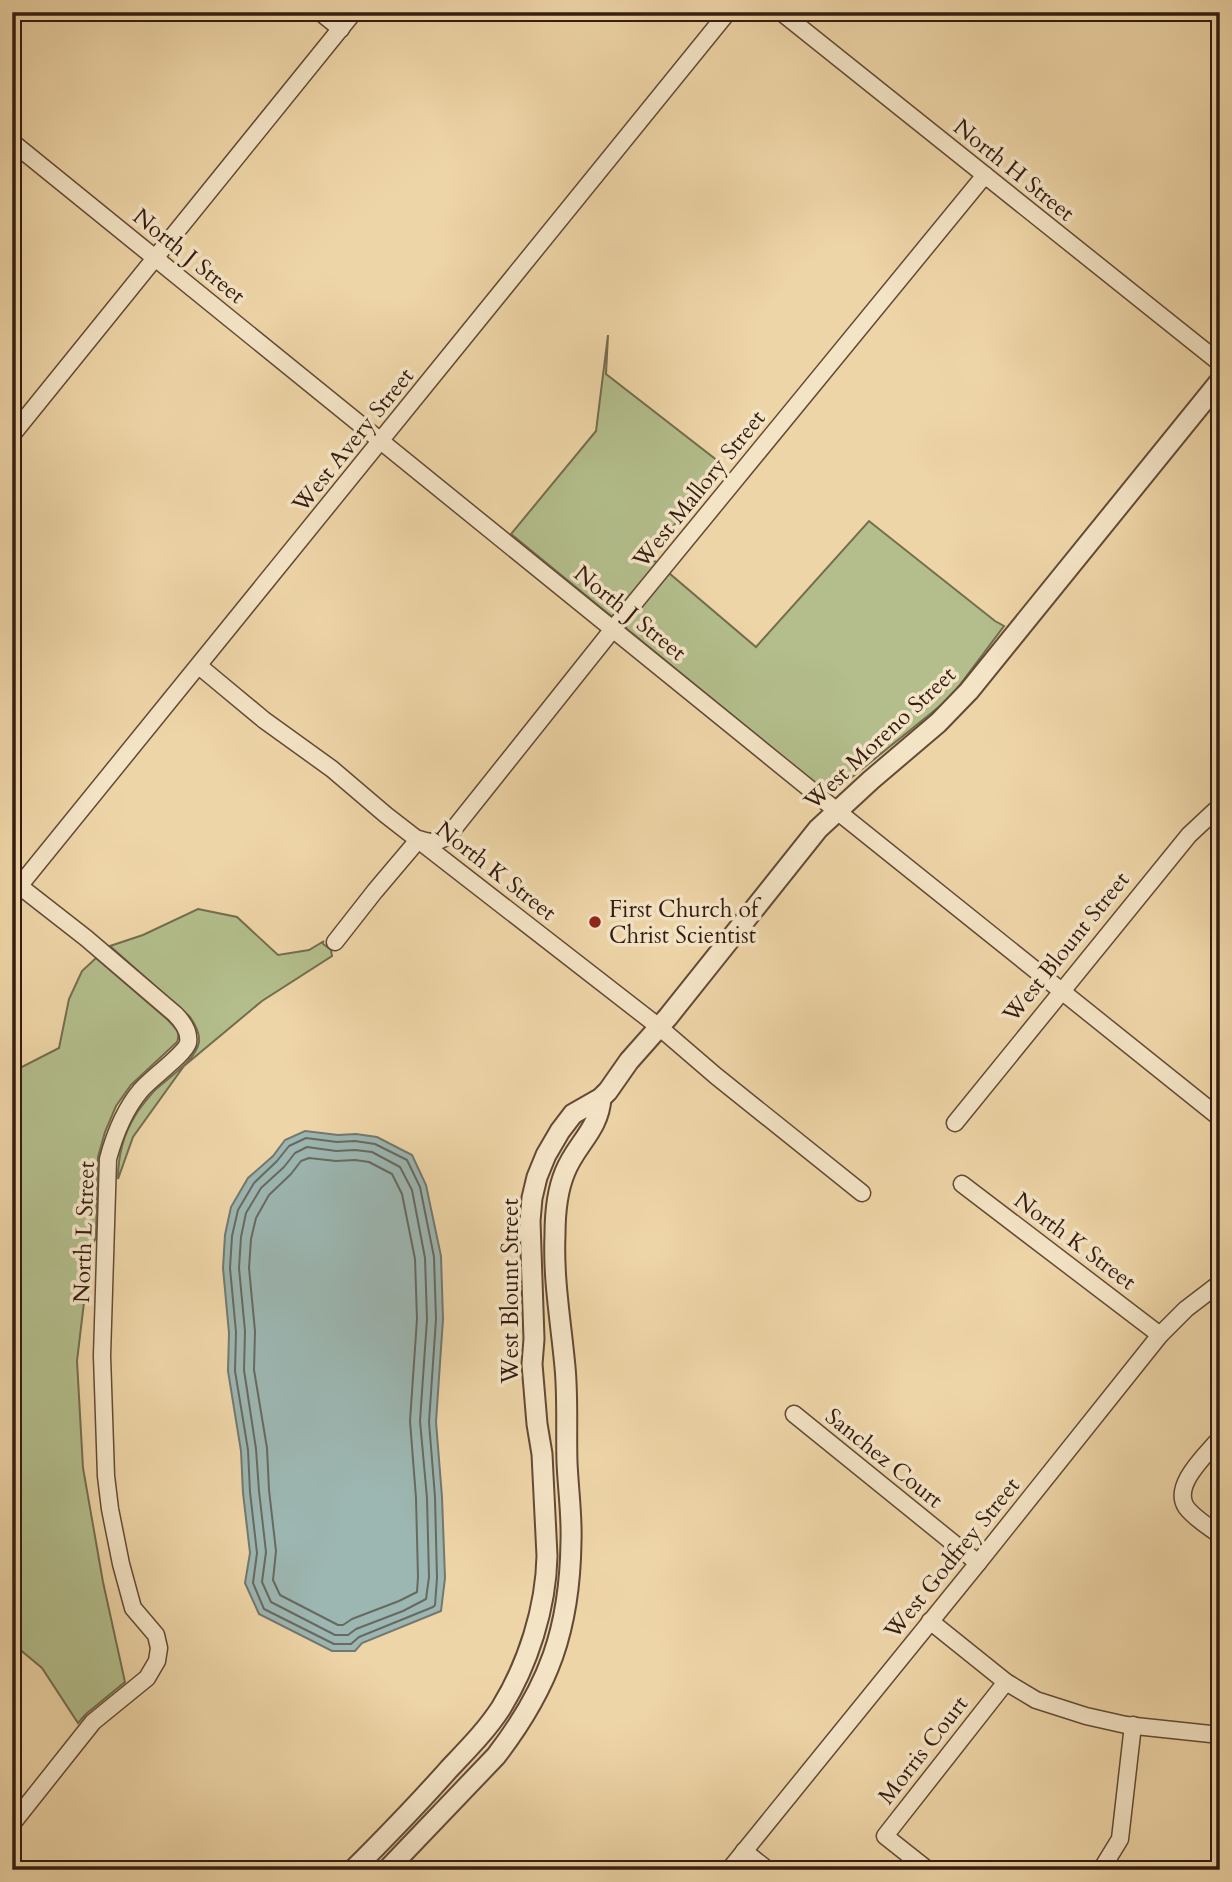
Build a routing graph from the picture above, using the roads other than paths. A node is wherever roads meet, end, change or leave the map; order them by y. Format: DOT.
graph roads {
  1 [pos="320,12"];
  2 [pos="354,12"];
  3 [pos="728,12"];
  4 [pos="780,12"];
  5 [pos="341,29"];
  6 [pos="12,142"];
  7 [pos="985,175"];
  8 [pos="155,258"];
  9 [pos="1220,363"];
  10 [pos="1220,381"];
  11 [pos="12,435"];
  12 [pos="381,441"];
  13 [pos="613,629"];
  14 [pos="199,666"];
  15 [pos="1220,806"];
  16 [pos="837,811"];
  17 [pos="419,839"];
  18 [pos="15,887"];
  19 [pos="335,943"];
  20 [pos="1061,991"];
  21 [pos="659,1027"];
  22 [pos="601,1098"];
  23 [pos="1220,1118"];
  24 [pos="955,1123"];
  25 [pos="962,1184"];
  26 [pos="862,1193"];
  27 [pos="1220,1283"];
  28 [pos="1160,1335"];
  29 [pos="794,1414"];
  30 [pos="1220,1438"];
  31 [pos="1220,1535"];
  32 [pos="547,1556"];
  33 [pos="570,1559"];
  34 [pos="978,1563"];
  35 [pos="930,1621"];
  36 [pos="1006,1682"];
  37 [pos="1133,1725"];
  38 [pos="1220,1735"];
  39 [pos="422,1800"];
  40 [pos="439,1817"];
  41 [pos="12,1824"];
  42 [pos="744,1851"];
  43 [pos="1106,1868"];
  44 [pos="353,1870"];
  45 [pos="387,1870"];
  46 [pos="729,1870"];
  47 [pos="768,1870"];
  48 [pos="928,1870"];
  1 -- 5 [label="street"];
  2 -- 5 [label="street"];
  3 -- 12 [label="street, West Avery Street"];
  4 -- 7 [label="street, North H Street"];
  5 -- 8 [label="street"];
  6 -- 8 [label="street, North J Street"];
  7 -- 9 [label="street, North H Street"];
  7 -- 13 [label="street, West Mallory Street"];
  8 -- 11 [label="street"];
  8 -- 12 [label="street, North J Street"];
  10 -- 16 [label="street, West Moreno Street"];
  12 -- 13 [label="street, North J Street"];
  12 -- 14 [label="street, West Avery Street"];
  13 -- 16 [label="street, North J Street"];
  13 -- 17 [label="street, West Mallory Street"];
  14 -- 17 [label="street, North K Street"];
  14 -- 18 [label="street, West Avery Street"];
  15 -- 20 [label="street, West Blount Street"];
  16 -- 20 [label="street, North J Street"];
  16 -- 21 [label="street, West Moreno Street"];
  17 -- 19 [label="street"];
  17 -- 21 [label="street, North K Street"];
  18 -- 41 [label="street, North L Street"];
  20 -- 23 [label="street, North J Street"];
  20 -- 24 [label="street, West Blount Street"];
  21 -- 22 [label="street, West Moreno Street"];
  21 -- 26 [label="street, North K Street"];
  22 -- 32 [label="street, West Blount Street"];
  22 -- 33 [label="street, West Blount Street"];
  25 -- 28 [label="street, North K Street"];
  27 -- 28 [label="street, West Godfrey Street"];
  28 -- 34 [label="street, West Godfrey Street"];
  29 -- 34 [label="street, Sanchez Court"];
  30 -- 31 [label="street"];
  32 -- 33 [label="street"];
  32 -- 39 [label="street, West Blount Street"];
  33 -- 40 [label="street, West Blount Street"];
  34 -- 35 [label="street, West Godfrey Street"];
  35 -- 36 [label="street"];
  35 -- 42 [label="street, West Godfrey Street"];
  36 -- 37 [label="street"];
  36 -- 48 [label="street, Morris Court"];
  37 -- 38 [label="street"];
  37 -- 43 [label="street"];
  39 -- 40 [label="street"];
  39 -- 44 [label="street, West Blount Street"];
  40 -- 45 [label="street, West Blount Street"];
  42 -- 46 [label="street, West Godfrey Street"];
  42 -- 47 [label="street"];
}
